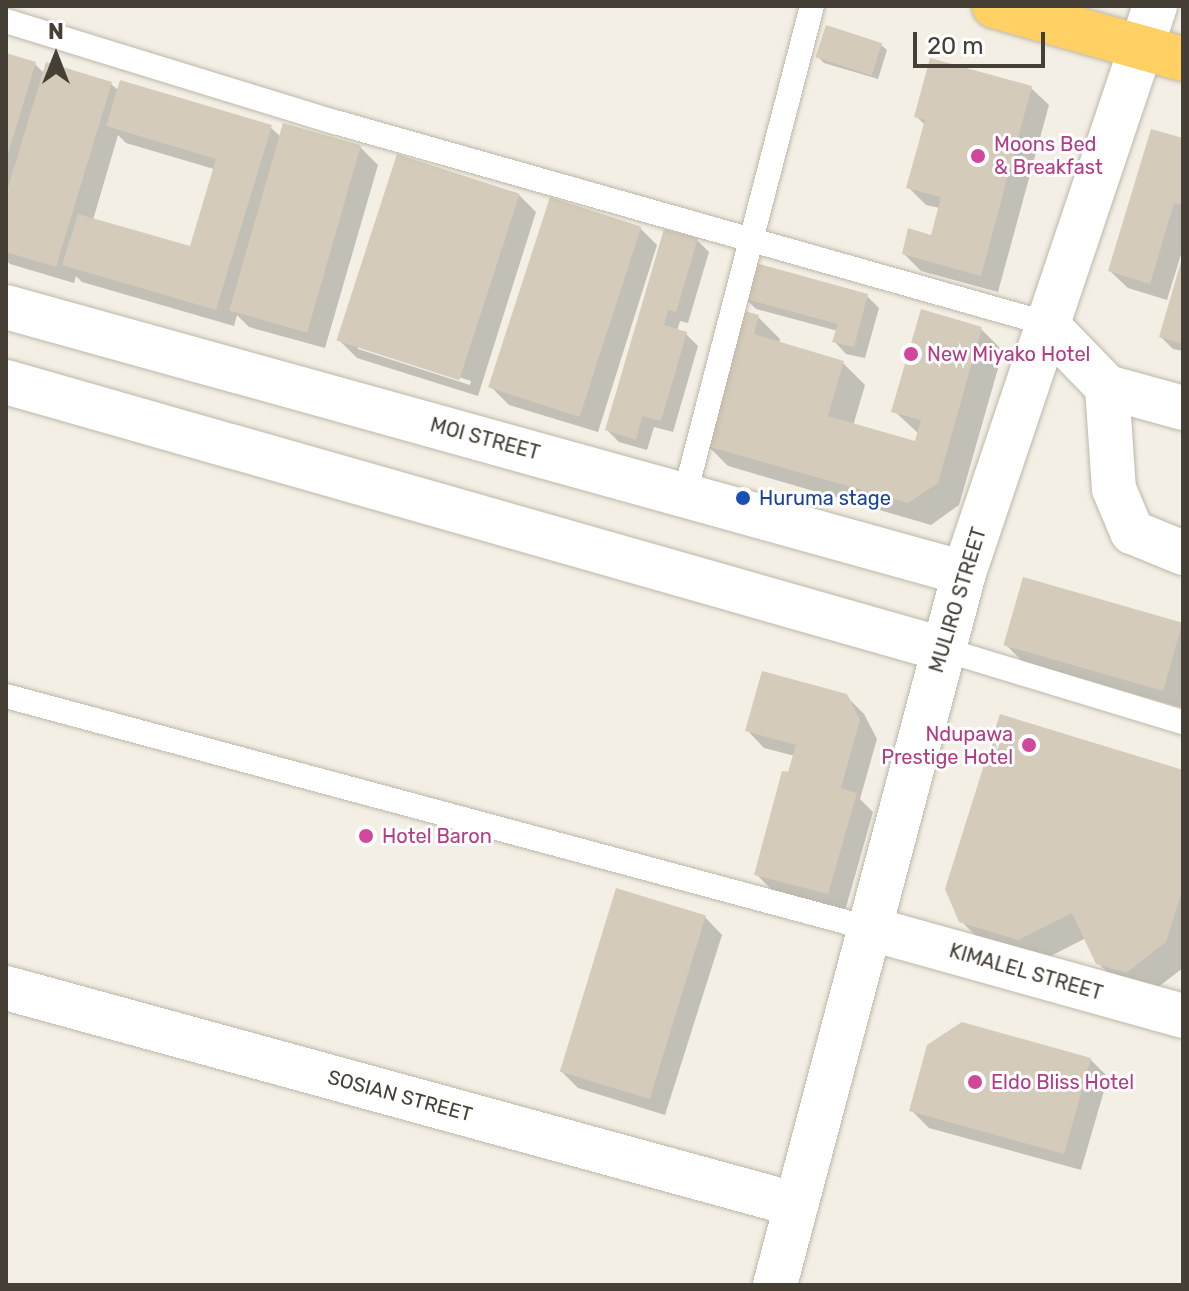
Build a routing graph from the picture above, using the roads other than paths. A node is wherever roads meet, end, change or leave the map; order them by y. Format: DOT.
graph roads {
  1 [pos="812,6"];
  2 [pos="994,6"];
  3 [pos="1155,6"];
  4 [pos="6,21"];
  5 [pos="1140,47"];
  6 [pos="1183,59"];
  7 [pos="751,240"];
  8 [pos="6,307"];
  9 [pos="1045,323"];
  10 [pos="6,382"];
  11 [pos="1107,387"];
  12 [pos="1183,408"];
  13 [pos="685,494"];
  14 [pos="1183,553"];
  15 [pos="964,573"];
  16 [pos="942,649"];
  17 [pos="6,696"];
  18 [pos="1183,722"];
  19 [pos="868,928"];
  20 [pos="6,988"];
  21 [pos="1181,1006"];
  22 [pos="794,1204"];
  23 [pos="775,1285"];
  1 -- 7 [label="lane"];
  2 -- 5 [label="highway"];
  3 -- 5 [label="street, MULIRO STREET"];
  4 -- 7 [label="lane"];
  5 -- 6 [label="highway"];
  5 -- 9 [label="street, MULIRO STREET"];
  7 -- 9 [label="lane"];
  7 -- 13 [label="lane"];
  8 -- 13 [label="street, MOI STREET"];
  9 -- 11 [label="street"];
  9 -- 15 [label="street, MULIRO STREET"];
  10 -- 16 [label="street"];
  11 -- 12 [label="street"];
  11 -- 14 [label="street"];
  13 -- 15 [label="street, MOI STREET"];
  15 -- 16 [label="street, MULIRO STREET"];
  16 -- 18 [label="lane"];
  16 -- 19 [label="street, MULIRO STREET"];
  17 -- 19 [label="lane"];
  19 -- 21 [label="street, KIMALEL STREET"];
  19 -- 22 [label="street, MULIRO STREET"];
  20 -- 22 [label="street, SOSIAN STREET"];
  22 -- 23 [label="street, MULIRO STREET"];
}
